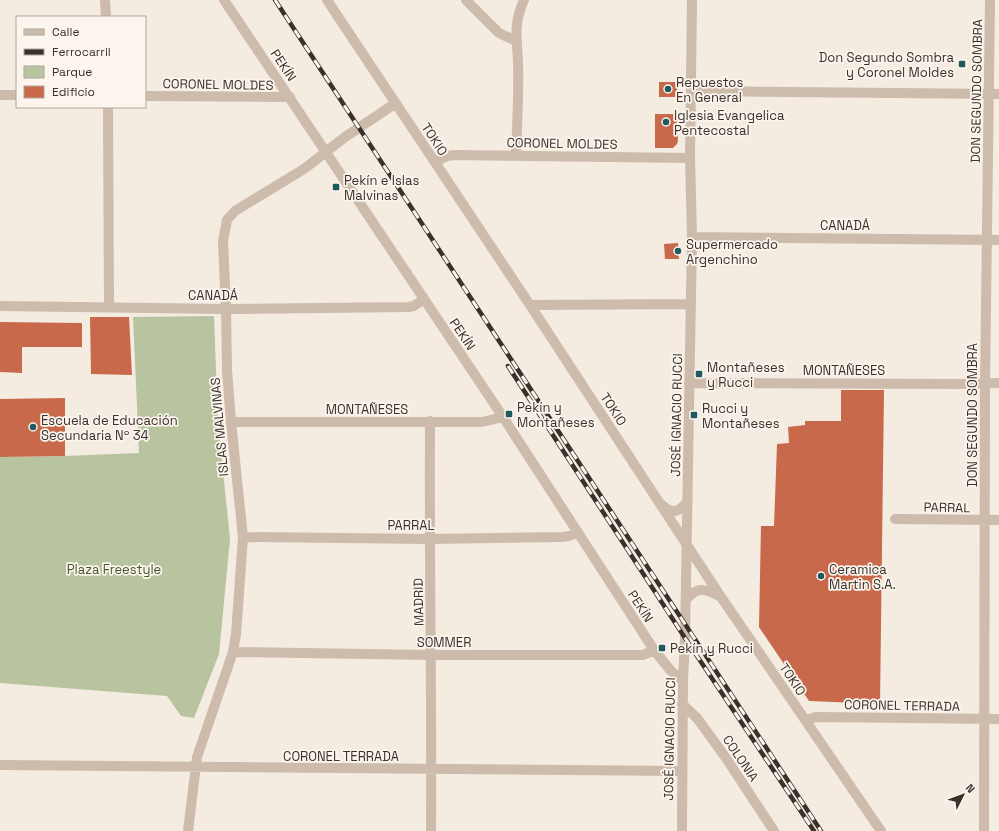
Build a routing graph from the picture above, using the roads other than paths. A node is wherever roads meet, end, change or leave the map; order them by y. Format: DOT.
graph roads {
  1 [pos="105,0"];
  2 [pos="224,0"];
  3 [pos="327,0"];
  4 [pos="466,0"];
  5 [pos="524,0"];
  6 [pos="692,0"];
  7 [pos="990,0"];
  8 [pos="106,16"];
  9 [pos="516,42"];
  10 [pos="691,91"];
  11 [pos="994,94"];
  12 [pos="0,95"];
  13 [pos="16,95"];
  14 [pos="146,96"];
  15 [pos="290,97"];
  16 [pos="396,103"];
  17 [pos="108,108"];
  18 [pos="326,152"];
  19 [pos="516,155"];
  20 [pos="690,158"];
  21 [pos="435,162"];
  22 [pos="692,237"];
  23 [pos="987,240"];
  24 [pos="999,240"];
  25 [pos="424,299"];
  26 [pos="690,304"];
  27 [pos="530,305"];
  28 [pos="0,306"];
  29 [pos="109,307"];
  30 [pos="226,309"];
  31 [pos="689,383"];
  32 [pos="999,383"];
  33 [pos="985,384"];
  34 [pos="503,417"];
  35 [pos="430,421"];
  36 [pos="231,422"];
  37 [pos="688,501"];
  38 [pos="660,504"];
  39 [pos="895,519"];
  40 [pos="985,520"];
  41 [pos="999,520"];
  42 [pos="578,532"];
  43 [pos="243,537"];
  44 [pos="430,539"];
  45 [pos="687,544"];
  46 [pos="721,597"];
  47 [pos="686,600"];
  48 [pos="654,650"];
  49 [pos="233,652"];
  50 [pos="432,655"];
  51 [pos="683,681"];
  52 [pos="682,704"];
  53 [pos="983,719"];
  54 [pos="999,719"];
  55 [pos="806,720"];
  56 [pos="0,765"];
  57 [pos="196,768"];
  58 [pos="431,770"];
  59 [pos="681,771"];
  60 [pos="188,831"];
  61 [pos="430,831"];
  62 [pos="682,831"];
  63 [pos="774,831"];
  64 [pos="881,831"];
  65 [pos="984,831"];
  1 -- 8 [label="street"];
  2 -- 15 [label="street, PEKÍN"];
  3 -- 16 [label="street, TOKIO"];
  4 -- 9 [label="street"];
  5 -- 9 [label="street"];
  6 -- 10 [label="street, JOSÉ IGNACIO RUCCI"];
  7 -- 11 [label="street, DON SEGUNDO SOMBRA"];
  9 -- 19 [label="street"];
  10 -- 11 [label="street"];
  10 -- 20 [label="street, JOSÉ IGNACIO RUCCI"];
  11 -- 23 [label="street, DON SEGUNDO SOMBRA"];
  12 -- 13 [label="street"];
  14 -- 15 [label="street, CORONEL MOLDES"];
  15 -- 18 [label="street, PEKÍN"];
  16 -- 18 [label="street, ISLAS MALVINAS"];
  16 -- 21 [label="street, TOKIO"];
  17 -- 29 [label="street"];
  18 -- 25 [label="street, PEKÍN"];
  18 -- 30 [label="street, ISLAS MALVINAS"];
  19 -- 20 [label="street, CORONEL MOLDES"];
  19 -- 21 [label="street, CORONEL MOLDES"];
  20 -- 22 [label="street, JOSÉ IGNACIO RUCCI"];
  21 -- 27 [label="street, TOKIO"];
  22 -- 23 [label="street, CANADÁ"];
  22 -- 26 [label="street, JOSÉ IGNACIO RUCCI"];
  23 -- 24 [label="street, CANADÁ"];
  23 -- 33 [label="street, DON SEGUNDO SOMBRA"];
  25 -- 30 [label="street, CANADÁ"];
  25 -- 34 [label="street, PEKÍN"];
  26 -- 27 [label="street"];
  26 -- 31 [label="street, JOSÉ IGNACIO RUCCI"];
  27 -- 38 [label="street, TOKIO"];
  28 -- 29 [label="street, CANADÁ"];
  29 -- 30 [label="street, CANADÁ"];
  30 -- 36 [label="street, ISLAS MALVINAS"];
  31 -- 33 [label="street, MONTAÑESES"];
  31 -- 37 [label="street, JOSÉ IGNACIO RUCCI"];
  32 -- 33 [label="street, MONTAÑESES"];
  33 -- 40 [label="street, DON SEGUNDO SOMBRA"];
  34 -- 35 [label="street, MONTAÑESES"];
  34 -- 42 [label="street, PEKÍN"];
  35 -- 36 [label="street, MONTAÑESES"];
  35 -- 44 [label="street, MADRID"];
  36 -- 43 [label="street, ISLAS MALVINAS"];
  37 -- 38 [label="street"];
  37 -- 45 [label="street, JOSÉ IGNACIO RUCCI"];
  38 -- 45 [label="street, TOKIO"];
  39 -- 40 [label="street, PARRAL"];
  40 -- 41 [label="street, PARRAL"];
  40 -- 53 [label="street, DON SEGUNDO SOMBRA"];
  42 -- 44 [label="street, PARRAL"];
  42 -- 48 [label="street, PEKÍN"];
  43 -- 44 [label="street, PARRAL"];
  43 -- 49 [label="street, ISLAS MALVINAS"];
  44 -- 50 [label="street, MADRID"];
  45 -- 46 [label="street, TOKIO"];
  45 -- 47 [label="street, JOSÉ IGNACIO RUCCI"];
  46 -- 47 [label="street"];
  46 -- 55 [label="street, TOKIO"];
  47 -- 51 [label="street, JOSÉ IGNACIO RUCCI"];
  48 -- 50 [label="street, SOMMER"];
  48 -- 51 [label="street, PEKÍN"];
  49 -- 50 [label="street, SOMMER"];
  49 -- 57 [label="street, ISLAS MALVINAS"];
  50 -- 58 [label="street, MADRID"];
  51 -- 52 [label="street, JOSÉ IGNACIO RUCCI"];
  52 -- 59 [label="street, JOSÉ IGNACIO RUCCI"];
  52 -- 63 [label="street, COLONIA"];
  53 -- 54 [label="street, CORONEL TERRADA"];
  53 -- 55 [label="street, CORONEL TERRADA"];
  53 -- 65 [label="street, DON SEGUNDO SOMBRA"];
  55 -- 64 [label="street, TOKIO"];
  56 -- 57 [label="street, CORONEL TERRADA"];
  57 -- 58 [label="street, CORONEL TERRADA"];
  57 -- 60 [label="street, ISLAS MALVINAS"];
  58 -- 59 [label="street, CORONEL TERRADA"];
  58 -- 61 [label="street, MADRID"];
  59 -- 62 [label="street, JOSÉ IGNACIO RUCCI"];
}
